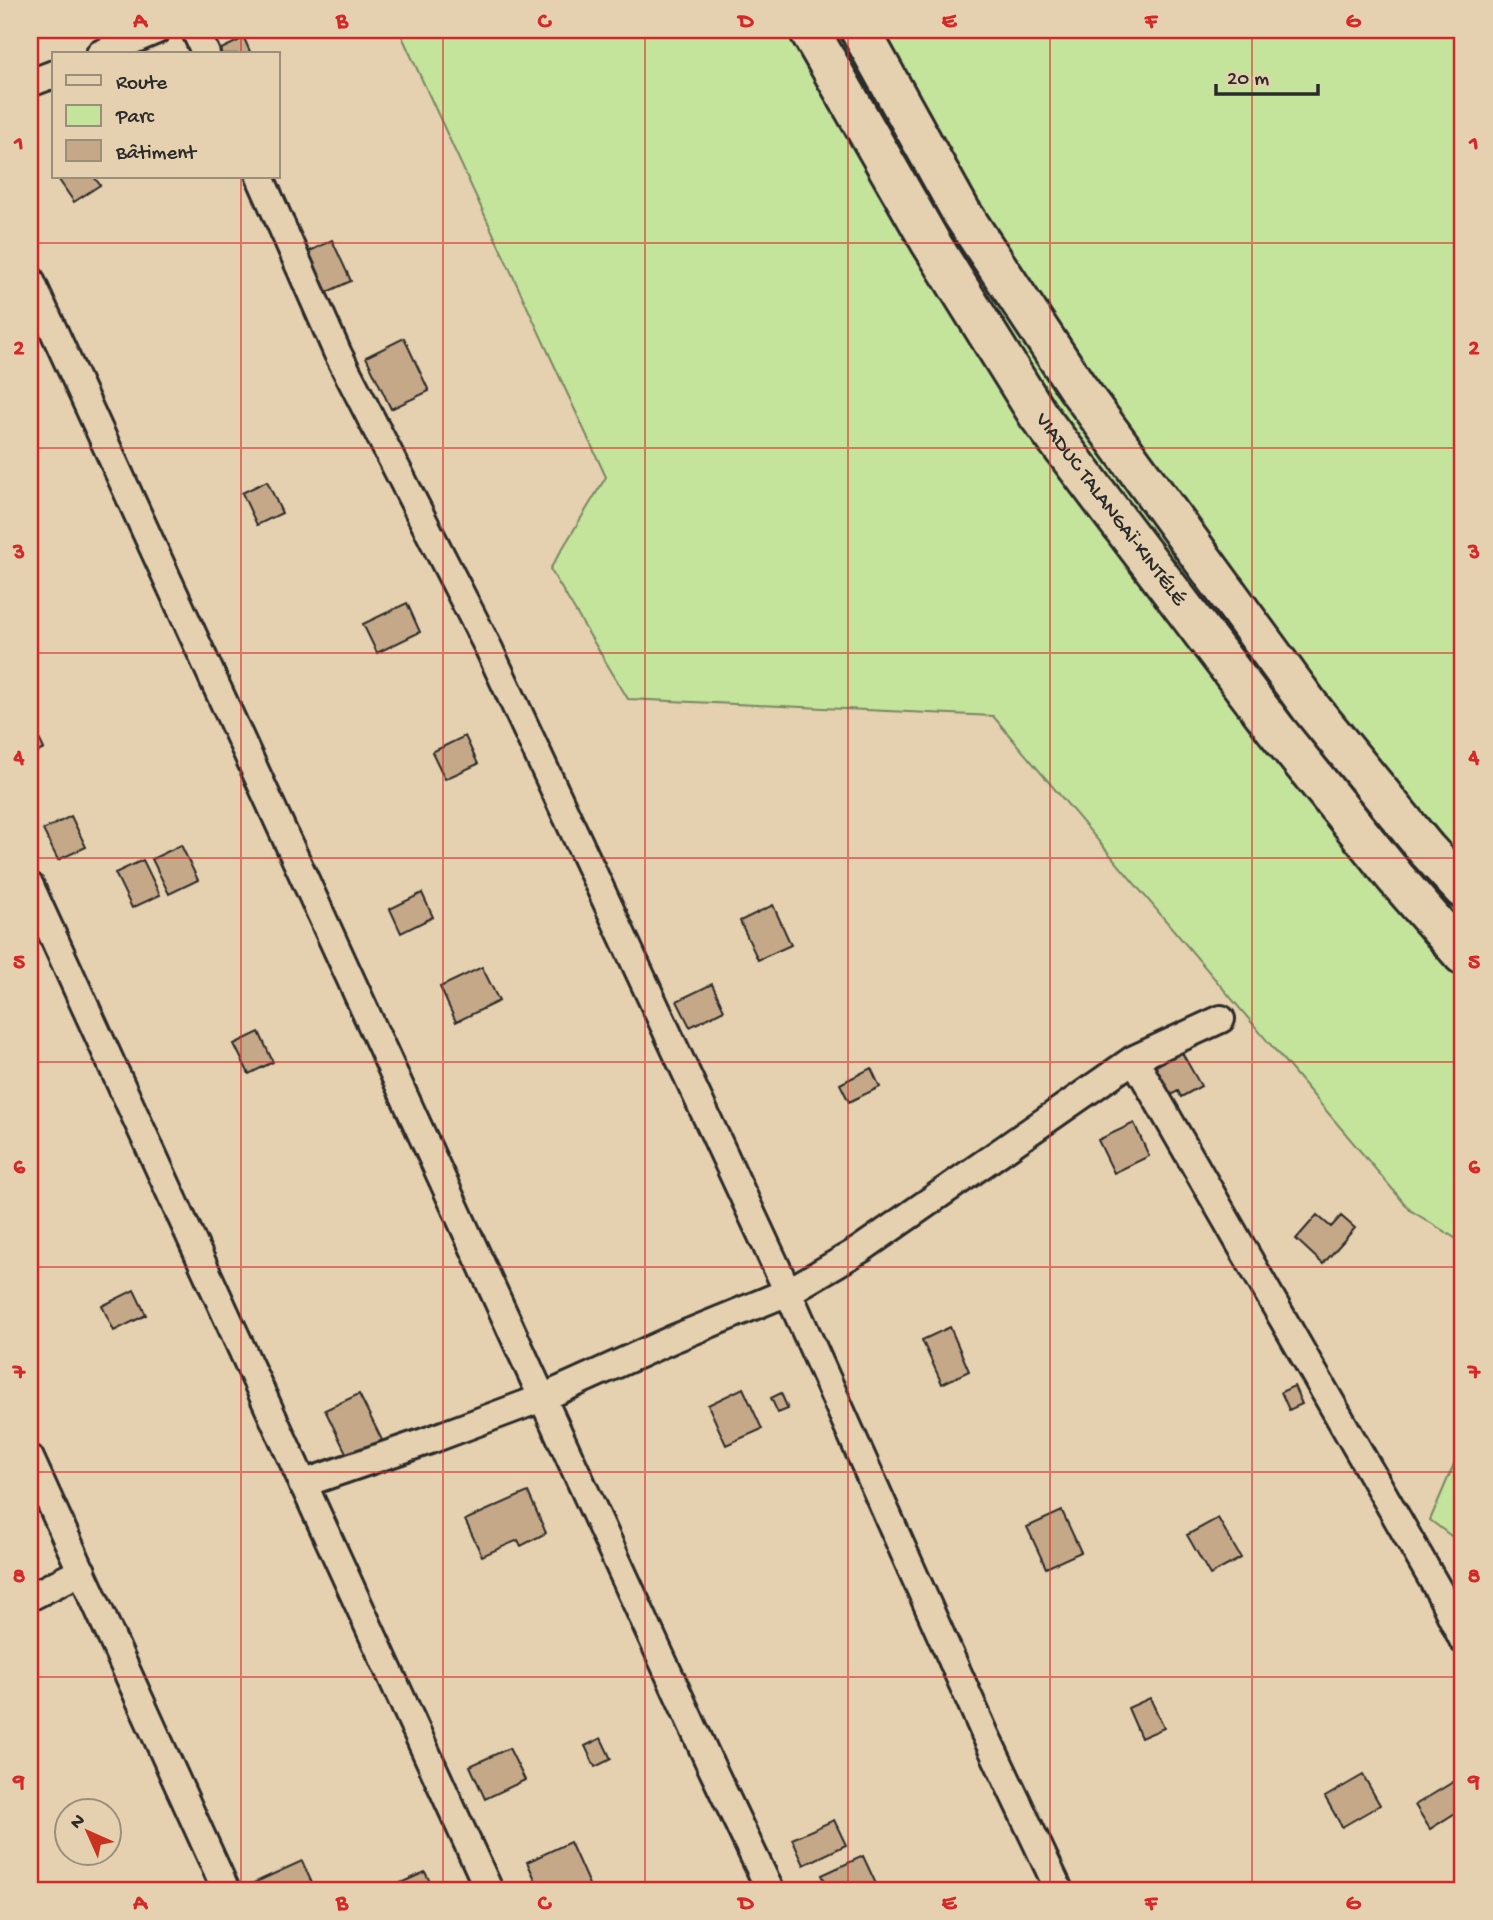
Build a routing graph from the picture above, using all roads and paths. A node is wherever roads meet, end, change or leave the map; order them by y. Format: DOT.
graph roads {
  1 [pos="157,30"];
  2 [pos="195,30"];
  3 [pos="809,30"];
  4 [pos="860,30"];
  5 [pos="105,52"];
  6 [pos="205,52"];
  7 [pos="52,75"];
  8 [pos="30,83"];
  9 [pos="260,178"];
  10 [pos="30,279"];
  11 [pos="30,886"];
  12 [pos="1463,889"];
  13 [pos="1463,955"];
  14 [pos="1221,1019"];
  15 [pos="1134,1059"];
  16 [pos="788,1292"];
  17 [pos="542,1398"];
  18 [pos="30,1458"];
  19 [pos="302,1484"];
  20 [pos="82,1571"];
  21 [pos="30,1597"];
  22 [pos="1463,1640"];
  23 [pos="226,1890"];
  24 [pos="489,1890"];
  25 [pos="770,1890"];
  26 [pos="1059,1890"];
  1 -- 5 [label="street"];
  2 -- 6 [label="street"];
  3 -- 13 [label="highway, VIADUC TALANGAÏ-KINTÉLÉ"];
  4 -- 12 [label="highway, VIADUC TALANGAÏ-KINTÉLÉ"];
  7 -- 8 [label="street"];
  9 -- 16 [label="street"];
  10 -- 17 [label="street"];
  11 -- 19 [label="street"];
  14 -- 15 [label="street"];
  15 -- 16 [label="street"];
  15 -- 22 [label="street"];
  16 -- 17 [label="street"];
  16 -- 26 [label="street"];
  17 -- 19 [label="street"];
  17 -- 25 [label="street"];
  18 -- 20 [label="street"];
  19 -- 24 [label="street"];
  20 -- 21 [label="street"];
  20 -- 23 [label="street"];
}
